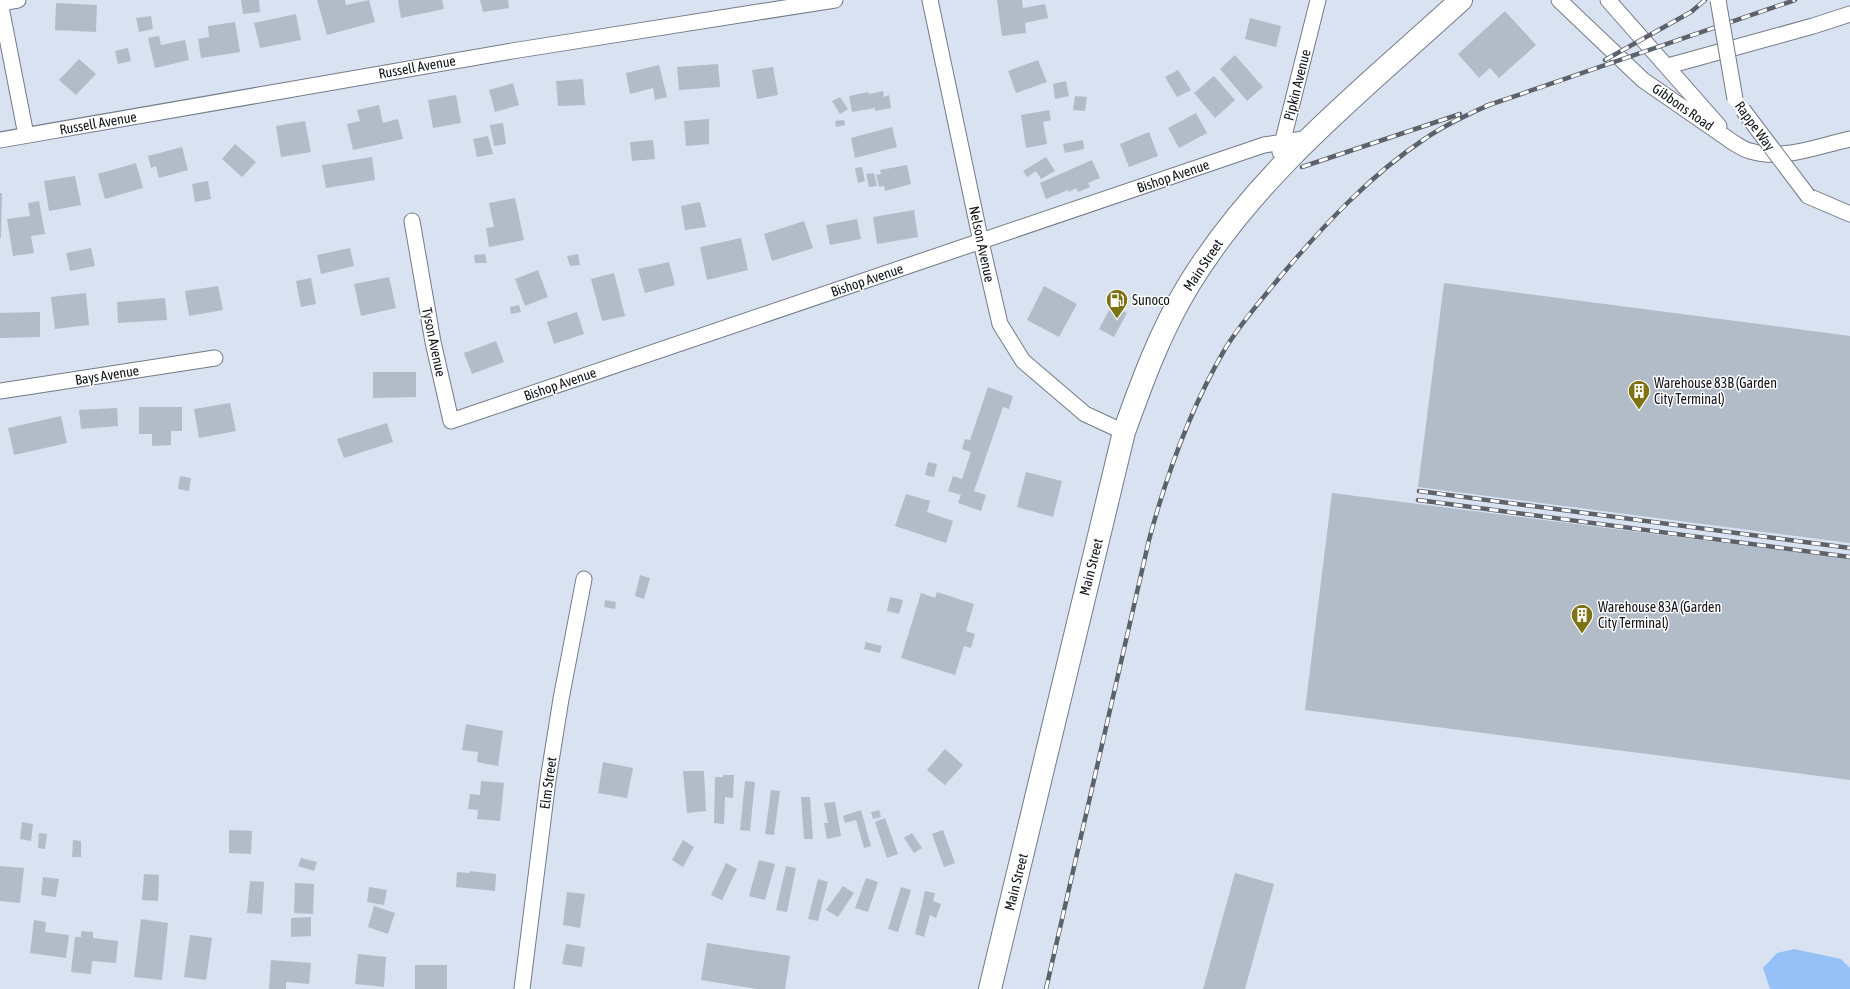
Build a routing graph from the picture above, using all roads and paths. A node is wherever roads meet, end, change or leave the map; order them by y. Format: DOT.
graph roads {
  1 [pos="18,0"];
  2 [pos="835,0"];
  3 [pos="930,0"];
  4 [pos="1318,0"];
  5 [pos="1461,0"];
  6 [pos="1559,0"];
  7 [pos="1608,0"];
  8 [pos="1718,0"];
  9 [pos="0,3"];
  10 [pos="1850,14"];
  11 [pos="1668,66"];
  12 [pos="26,135"];
  13 [pos="1310,138"];
  14 [pos="1850,139"];
  15 [pos="0,140"];
  16 [pos="1283,143"];
  17 [pos="1734,143"];
  18 [pos="1270,178"];
  19 [pos="1850,214"];
  20 [pos="412,221"];
  21 [pos="981,242"];
  22 [pos="215,358"];
  23 [pos="0,391"];
  24 [pos="451,421"];
  25 [pos="1124,432"];
  26 [pos="584,579"];
  27 [pos="522,989"];
  28 [pos="990,989"];
  1 -- 9 [label="street"];
  2 -- 12 [label="street, Russell Avenue"];
  3 -- 21 [label="street, Nelson Avenue"];
  4 -- 16 [label="street, Pipkin Avenue"];
  5 -- 13 [label="main road, Main Street"];
  6 -- 17 [label="street, Gibbons Road"];
  7 -- 11 [label="street, Gibbons Road"];
  8 -- 19 [label="street, Rappe Way, bridge"];
  9 -- 12 [label="street"];
  10 -- 11 [label="street, Gibbons Road"];
  11 -- 17 [label="street, Gibbons Road"];
  12 -- 15 [label="street, Russell Avenue"];
  13 -- 16 [label="street, Pipkin Avenue"];
  13 -- 18 [label="main road, Main Street"];
  14 -- 17 [label="street"];
  16 -- 18 [label="street, Main Street"];
  16 -- 21 [label="street, Bishop Avenue"];
  18 -- 25 [label="main road, Main Street"];
  20 -- 24 [label="street, Tyson Avenue"];
  21 -- 24 [label="street, Bishop Avenue"];
  21 -- 25 [label="street, Nelson Avenue"];
  22 -- 23 [label="street, Bays Avenue"];
  25 -- 28 [label="main road, Main Street"];
  26 -- 27 [label="street, Elm Street"];
}
